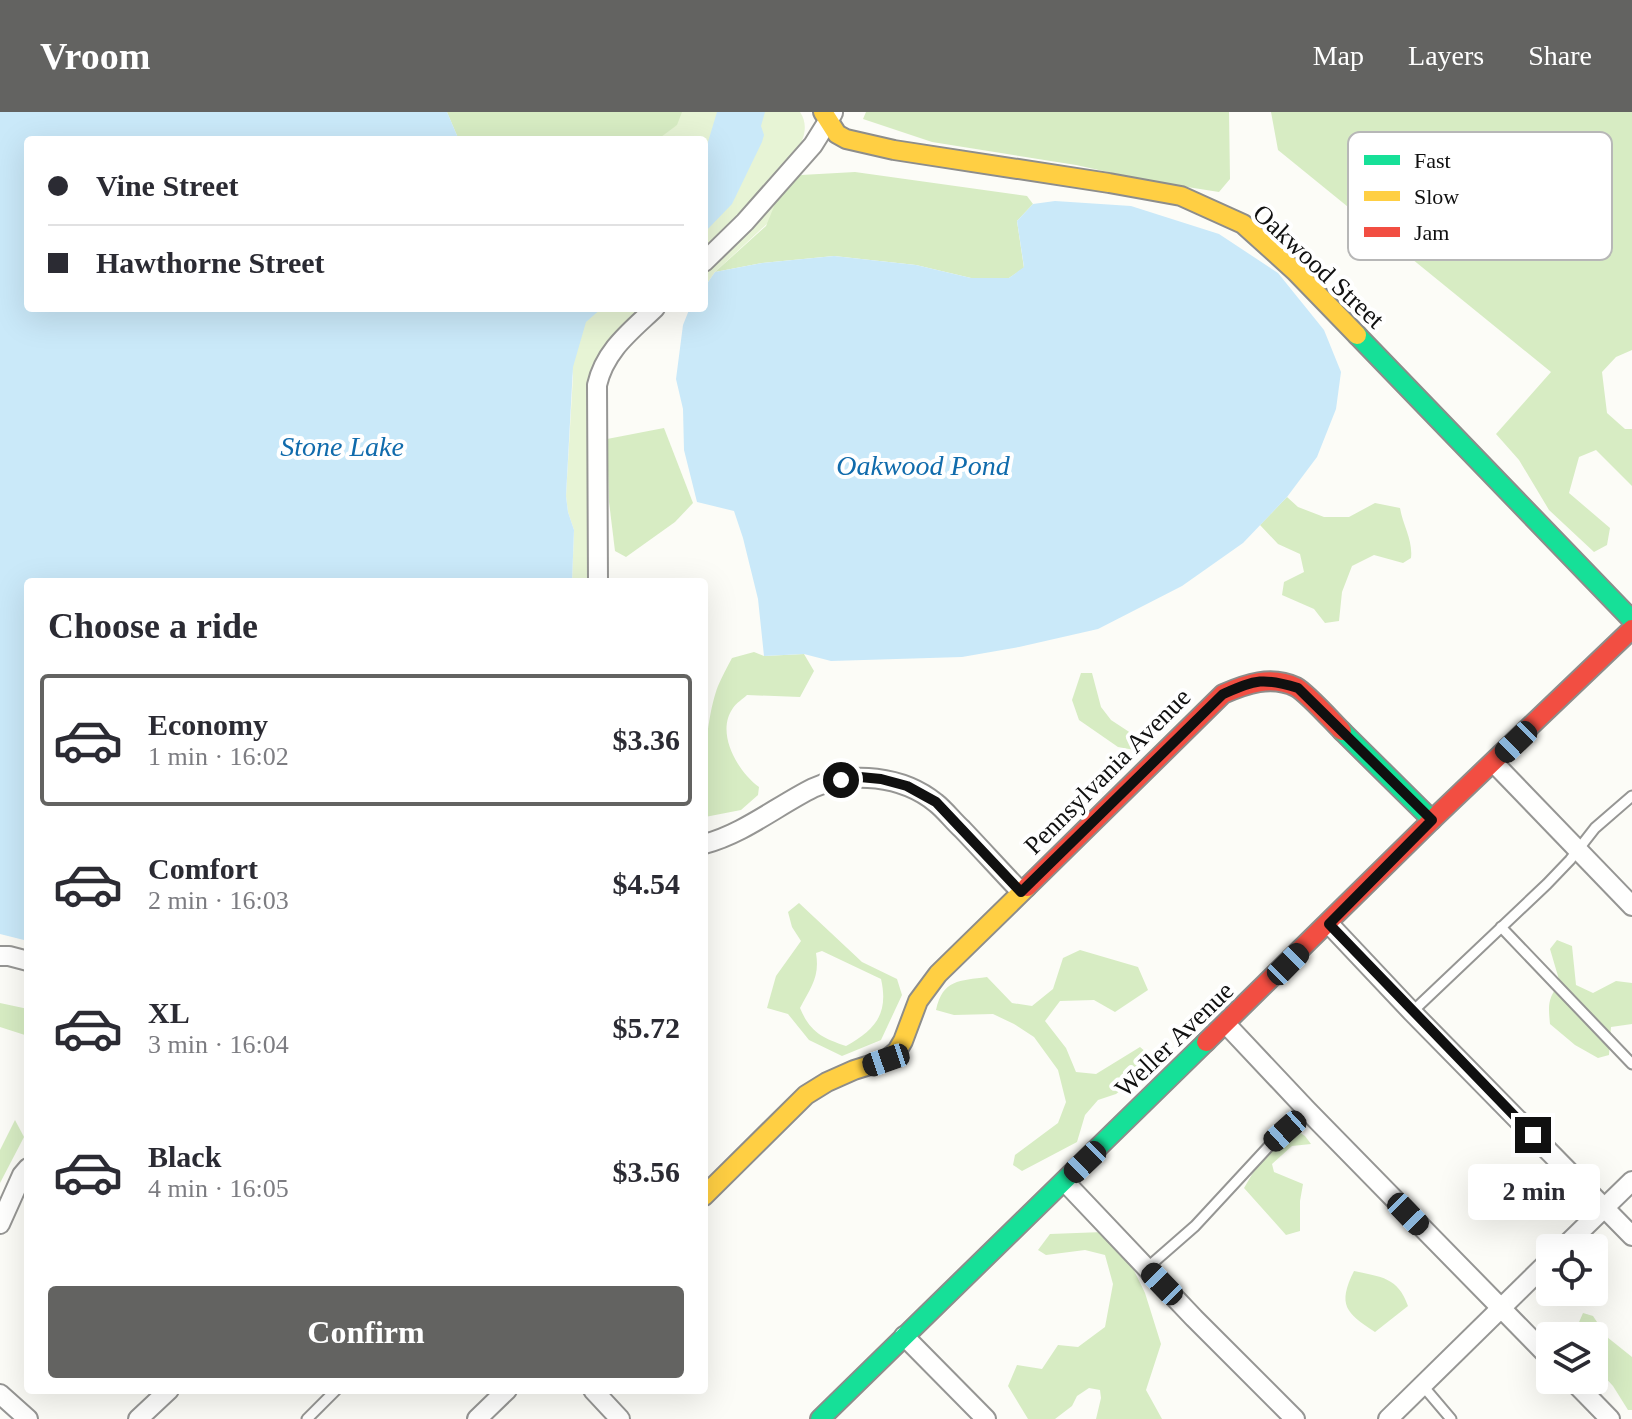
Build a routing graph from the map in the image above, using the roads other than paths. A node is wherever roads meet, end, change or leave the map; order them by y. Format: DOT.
graph roads {
  1 [pos="828,115"];
  2 [pos="708,258"];
  3 [pos="651,312"];
  4 [pos="598,578"];
  5 [pos="1632,620"];
  6 [pos="1632,629"];
  7 [pos="1494,763"];
  8 [pos="1632,796"];
  9 [pos="1432,820"];
  10 [pos="708,843"];
  11 [pos="1579,850"];
  12 [pos="1021,892"];
  13 [pos="1632,906"];
  14 [pos="1329,924"];
  15 [pos="1501,927"];
  16 [pos="0,956"];
  17 [pos="24,960"];
  18 [pos="1412,1012"];
  19 [pos="1226,1024"];
  20 [pos="1632,1064"];
  21 [pos="1307,1110"];
  22 [pos="24,1173"];
  23 [pos="1632,1181"];
  24 [pos="1065,1182"];
  25 [pos="708,1192"];
  26 [pos="1605,1208"];
  27 [pos="0,1224"];
  28 [pos="1578,1234"];
  29 [pos="1632,1236"];
  30 [pos="1147,1268"];
  31 [pos="1536,1273"];
  32 [pos="1500,1308"];
  33 [pos="904,1336"];
  34 [pos="1536,1344"];
  35 [pos="1423,1386"];
  36 [pos="0,1394"];
  37 [pos="165,1394"];
  38 [pos="332,1394"];
  39 [pos="503,1394"];
  40 [pos="597,1394"];
  41 [pos="1586,1394"];
  42 [pos="28,1419"];
  43 [pos="138,1419"];
  44 [pos="307,1419"];
  45 [pos="477,1419"];
  46 [pos="620,1419"];
  47 [pos="820,1419"];
  48 [pos="986,1419"];
  49 [pos="1295,1419"];
  50 [pos="1388,1419"];
  51 [pos="1451,1419"];
  52 [pos="1610,1419"];
  1 -- 2 [label="street"];
  1 -- 5 [label="street, Oakwood Street"];
  3 -- 4 [label="street"];
  6 -- 7 [label="street, Weller Avenue"];
  7 -- 9 [label="street, Weller Avenue"];
  7 -- 11 [label="street"];
  8 -- 11 [label="lane"];
  9 -- 12 [label="street, Pennsylvania Avenue"];
  9 -- 14 [label="street, Weller Avenue"];
  10 -- 12 [label="street"];
  11 -- 13 [label="street"];
  11 -- 15 [label="lane"];
  12 -- 25 [label="street, Pennsylvania Avenue"];
  14 -- 18 [label="street"];
  14 -- 19 [label="street, Weller Avenue"];
  15 -- 18 [label="lane"];
  15 -- 20 [label="lane"];
  16 -- 17 [label="street"];
  18 -- 26 [label="street"];
  19 -- 21 [label="street"];
  19 -- 24 [label="street, Weller Avenue"];
  21 -- 30 [label="lane"];
  21 -- 32 [label="street"];
  22 -- 27 [label="street"];
  23 -- 26 [label="street"];
  24 -- 30 [label="street"];
  24 -- 33 [label="street, Weller Avenue"];
  26 -- 28 [label="street"];
  26 -- 29 [label="street"];
  30 -- 49 [label="street"];
  31 -- 32 [label="street"];
  32 -- 34 [label="street"];
  32 -- 35 [label="street"];
  33 -- 47 [label="street, Weller Avenue"];
  33 -- 48 [label="street"];
  35 -- 50 [label="street"];
  35 -- 51 [label="lane"];
  36 -- 42 [label="street"];
  37 -- 43 [label="street"];
  38 -- 44 [label="lane"];
  39 -- 45 [label="street"];
  40 -- 46 [label="street"];
  41 -- 52 [label="street"];
}
